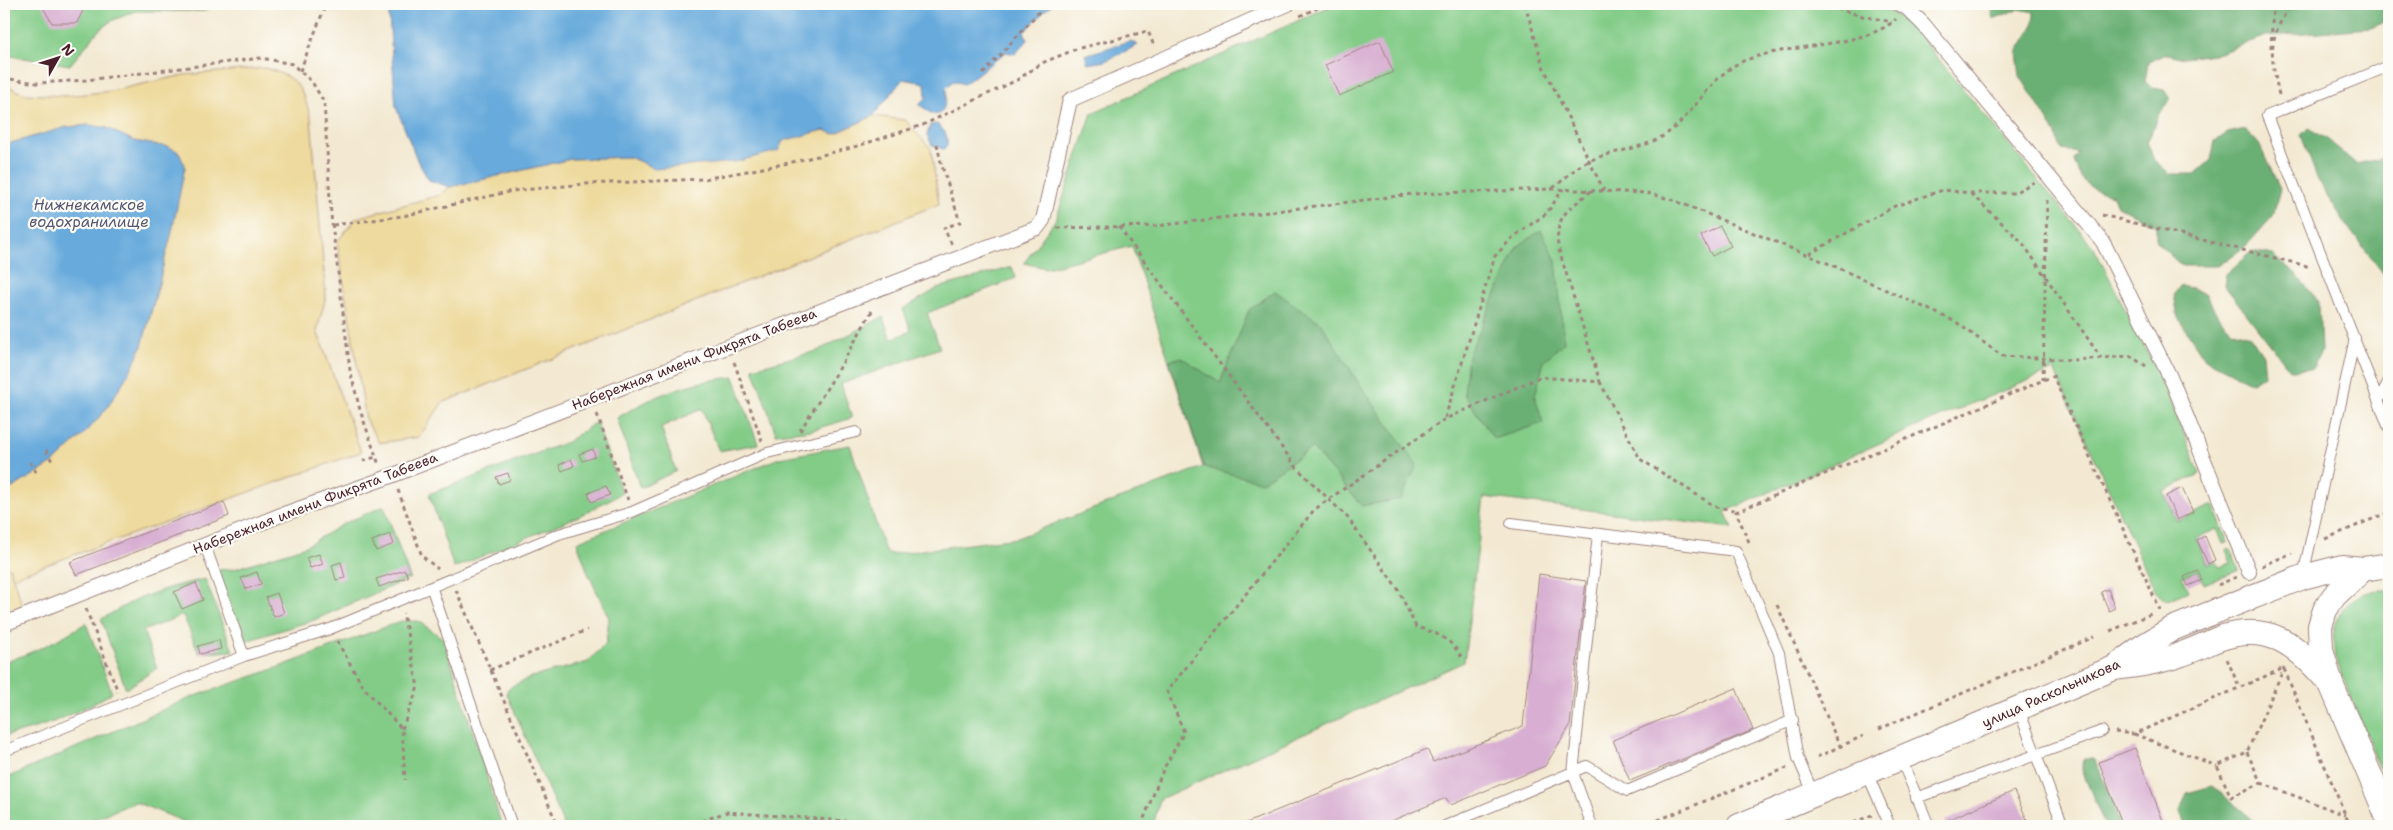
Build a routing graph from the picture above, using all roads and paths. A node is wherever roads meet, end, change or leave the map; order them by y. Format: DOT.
graph roads {
  1 [pos="326,4"];
  2 [pos="1046,4"];
  3 [pos="1288,4"];
  4 [pos="1525,4"];
  5 [pos="1822,4"];
  6 [pos="2273,4"];
  7 [pos="2292,4"];
  8 [pos="1906,5"];
  9 [pos="1892,22"];
  10 [pos="2271,57"];
  11 [pos="1160,59"];
  12 [pos="2389,66"];
  13 [pos="300,71"];
  14 [pos="983,74"];
  15 [pos="4,75"];
  16 [pos="2283,110"];
  17 [pos="937,144"];
  18 [pos="1588,161"];
  19 [pos="2048,174"];
  20 [pos="1552,189"];
  21 [pos="1563,189"];
  22 [pos="1591,190"];
  23 [pos="1604,191"];
  24 [pos="1970,193"];
  25 [pos="2075,208"];
  26 [pos="333,225"];
  27 [pos="1119,227"];
  28 [pos="944,228"];
  29 [pos="1056,228"];
  30 [pos="1808,255"];
  31 [pos="2329,272"];
  32 [pos="2046,278"];
  33 [pos="877,302"];
  34 [pos="2355,337"];
  35 [pos="730,353"];
  36 [pos="2044,357"];
  37 [pos="2101,358"];
  38 [pos="2043,380"];
  39 [pos="2389,381"];
  40 [pos="1600,382"];
  41 [pos="2173,383"];
  42 [pos="592,398"];
  43 [pos="2379,399"];
  44 [pos="1445,419"];
  45 [pos="2389,428"];
  46 [pos="856,432"];
  47 [pos="789,448"];
  48 [pos="46,450"];
  49 [pos="766,453"];
  50 [pos="376,457"];
  51 [pos="363,461"];
  52 [pos="30,462"];
  53 [pos="53,464"];
  54 [pos="37,474"];
  55 [pos="388,477"];
  56 [pos="1329,499"];
  57 [pos="632,512"];
  58 [pos="1736,512"];
  59 [pos="2389,512"];
  60 [pos="1511,523"];
  61 [pos="1598,534"];
  62 [pos="2320,541"];
  63 [pos="205,545"];
  64 [pos="1752,548"];
  65 [pos="2389,565"];
  66 [pos="2363,569"];
  67 [pos="2249,572"];
  68 [pos="2303,578"];
  69 [pos="452,579"];
  70 [pos="432,589"];
  71 [pos="80,594"];
  72 [pos="401,600"];
  73 [pos="1776,602"];
  74 [pos="2160,610"];
  75 [pos="4,624"];
  76 [pos="330,629"];
  77 [pos="587,630"];
  78 [pos="2094,637"];
  79 [pos="244,656"];
  80 [pos="2226,657"];
  81 [pos="1463,660"];
  82 [pos="2114,668"];
  83 [pos="2284,668"];
  84 [pos="490,670"];
  85 [pos="2331,684"];
  86 [pos="2239,687"];
  87 [pos="122,704"];
  88 [pos="2018,710"];
  89 [pos="1793,720"];
  90 [pos="402,729"];
  91 [pos="1879,729"];
  92 [pos="2102,731"];
  93 [pos="2134,734"];
  94 [pos="1863,736"];
  95 [pos="1840,746"];
  96 [pos="4,751"];
  97 [pos="2246,752"];
  98 [pos="2037,754"];
  99 [pos="1817,756"];
  100 [pos="1900,759"];
  101 [pos="1792,766"];
  102 [pos="2217,766"];
  103 [pos="1573,773"];
  104 [pos="1867,773"];
  105 [pos="405,780"];
  106 [pos="2261,783"];
  107 [pos="1814,795"];
  108 [pos="1916,798"];
  109 [pos="1883,810"];
  110 [pos="2345,815"];
  111 [pos="2389,820"];
  112 [pos="512,826"];
  113 [pos="558,826"];
  114 [pos="687,826"];
  115 [pos="882,826"];
  116 [pos="1141,826"];
  117 [pos="1445,826"];
  118 [pos="1592,826"];
  119 [pos="1643,826"];
  120 [pos="1739,826"];
  121 [pos="1846,826"];
  122 [pos="1890,826"];
  123 [pos="1929,826"];
  124 [pos="2063,826"];
  125 [pos="2350,826"];
  1 -- 13 [label="path"];
  2 -- 14 [label="path"];
  3 -- 11 [label="street, Набережная имени Фикрята Табеева"];
  4 -- 18 [label="path"];
  5 -- 9 [label="path"];
  6 -- 10 [label="path"];
  7 -- 10 [label="path"];
  8 -- 9 [label="path"];
  8 -- 19 [label="street"];
  9 -- 18 [label="path"];
  10 -- 16 [label="path"];
  11 -- 26 [label="path"];
  11 -- 42 [label="street, Набережная имени Фикрята Табеева"];
  12 -- 16 [label="lane"];
  13 -- 15 [label="path"];
  13 -- 26 [label="path"];
  16 -- 31 [label="lane"];
  17 -- 28 [label="path"];
  18 -- 20 [label="path"];
  18 -- 23 [label="path"];
  19 -- 24 [label="path"];
  19 -- 25 [label="street"];
  19 -- 32 [label="path"];
  20 -- 21 [label="path"];
  20 -- 27 [label="path"];
  21 -- 22 [label="path"];
  21 -- 44 [label="path"];
  22 -- 23 [label="path"];
  22 -- 40 [label="path"];
  23 -- 30 [label="path"];
  24 -- 30 [label="path"];
  24 -- 32 [label="path"];
  25 -- 31 [label="path"];
  25 -- 41 [label="street"];
  26 -- 50 [label="path"];
  27 -- 29 [label="path"];
  27 -- 56 [label="path"];
  30 -- 36 [label="path"];
  31 -- 34 [label="lane"];
  32 -- 36 [label="path"];
  32 -- 37 [label="path"];
  33 -- 47 [label="path"];
  34 -- 43 [label="lane"];
  34 -- 68 [label="lane"];
  35 -- 49 [label="path"];
  36 -- 37 [label="path"];
  36 -- 38 [label="path"];
  37 -- 41 [label="path"];
  38 -- 58 [label="path"];
  38 -- 74 [label="path"];
  39 -- 43 [label="lane"];
  40 -- 44 [label="path"];
  40 -- 58 [label="path"];
  41 -- 67 [label="street"];
  42 -- 55 [label="street, Набережная имени Фикрята Табеева"];
  42 -- 57 [label="path"];
  43 -- 45 [label="lane"];
  44 -- 56 [label="path"];
  46 -- 47 [label="lane"];
  47 -- 49 [label="lane"];
  48 -- 53 [label="path"];
  49 -- 57 [label="lane"];
  50 -- 51 [label="path"];
  50 -- 55 [label="path"];
  52 -- 54 [label="path"];
  55 -- 63 [label="street, Набережная имени Фикрята Табеева"];
  55 -- 69 [label="path"];
  56 -- 81 [label="path"];
  56 -- 116 [label="path"];
  57 -- 69 [label="lane"];
  58 -- 64 [label="path"];
  59 -- 62 [label="path"];
  60 -- 61 [label="lane"];
  61 -- 89 [label="lane"];
  61 -- 103 [label="lane"];
  63 -- 71 [label="street, Набережная имени Фикрята Табеева"];
  63 -- 79 [label="lane"];
  65 -- 66 [label="street, улица Раскольникова"];
  66 -- 68 [label="street, улица Раскольникова"];
  66 -- 85 [label="street"];
  68 -- 82 [label="street, улица Раскольникова"];
  69 -- 70 [label="lane"];
  69 -- 84 [label="path"];
  70 -- 72 [label="lane"];
  70 -- 112 [label="lane"];
  71 -- 75 [label="street, Набережная имени Фикрята Табеева"];
  71 -- 87 [label="path"];
  72 -- 76 [label="lane"];
  72 -- 90 [label="path"];
  73 -- 95 [label="path"];
  76 -- 79 [label="lane"];
  76 -- 90 [label="path"];
  77 -- 84 [label="path"];
  78 -- 91 [label="path"];
  79 -- 87 [label="lane"];
  80 -- 86 [label="path"];
  82 -- 85 [label="street"];
  82 -- 88 [label="street, улица Раскольникова"];
  83 -- 86 [label="path"];
  83 -- 97 [label="path"];
  83 -- 110 [label="path"];
  84 -- 113 [label="path"];
  85 -- 111 [label="street"];
  86 -- 93 [label="path"];
  87 -- 96 [label="lane"];
  88 -- 98 [label="lane"];
  88 -- 100 [label="street, улица Раскольникова"];
  89 -- 103 [label="lane"];
  89 -- 107 [label="lane"];
  90 -- 105 [label="path"];
  92 -- 93 [label="path"];
  92 -- 98 [label="lane"];
  93 -- 102 [label="path"];
  94 -- 95 [label="path"];
  95 -- 99 [label="path"];
  97 -- 102 [label="path"];
  97 -- 106 [label="path"];
  98 -- 108 [label="lane"];
  98 -- 124 [label="lane"];
  100 -- 104 [label="street, улица Раскольникова"];
  100 -- 108 [label="lane"];
  101 -- 119 [label="path"];
  102 -- 106 [label="path"];
  103 -- 117 [label="lane"];
  103 -- 118 [label="lane"];
  104 -- 107 [label="street, улица Раскольникова"];
  104 -- 109 [label="lane"];
  106 -- 110 [label="path"];
  107 -- 120 [label="street, улица Раскольникова"];
  108 -- 123 [label="lane"];
  109 -- 121 [label="path"];
  109 -- 122 [label="lane"];
  110 -- 125 [label="path"];
  114 -- 115 [label="path"];
}
